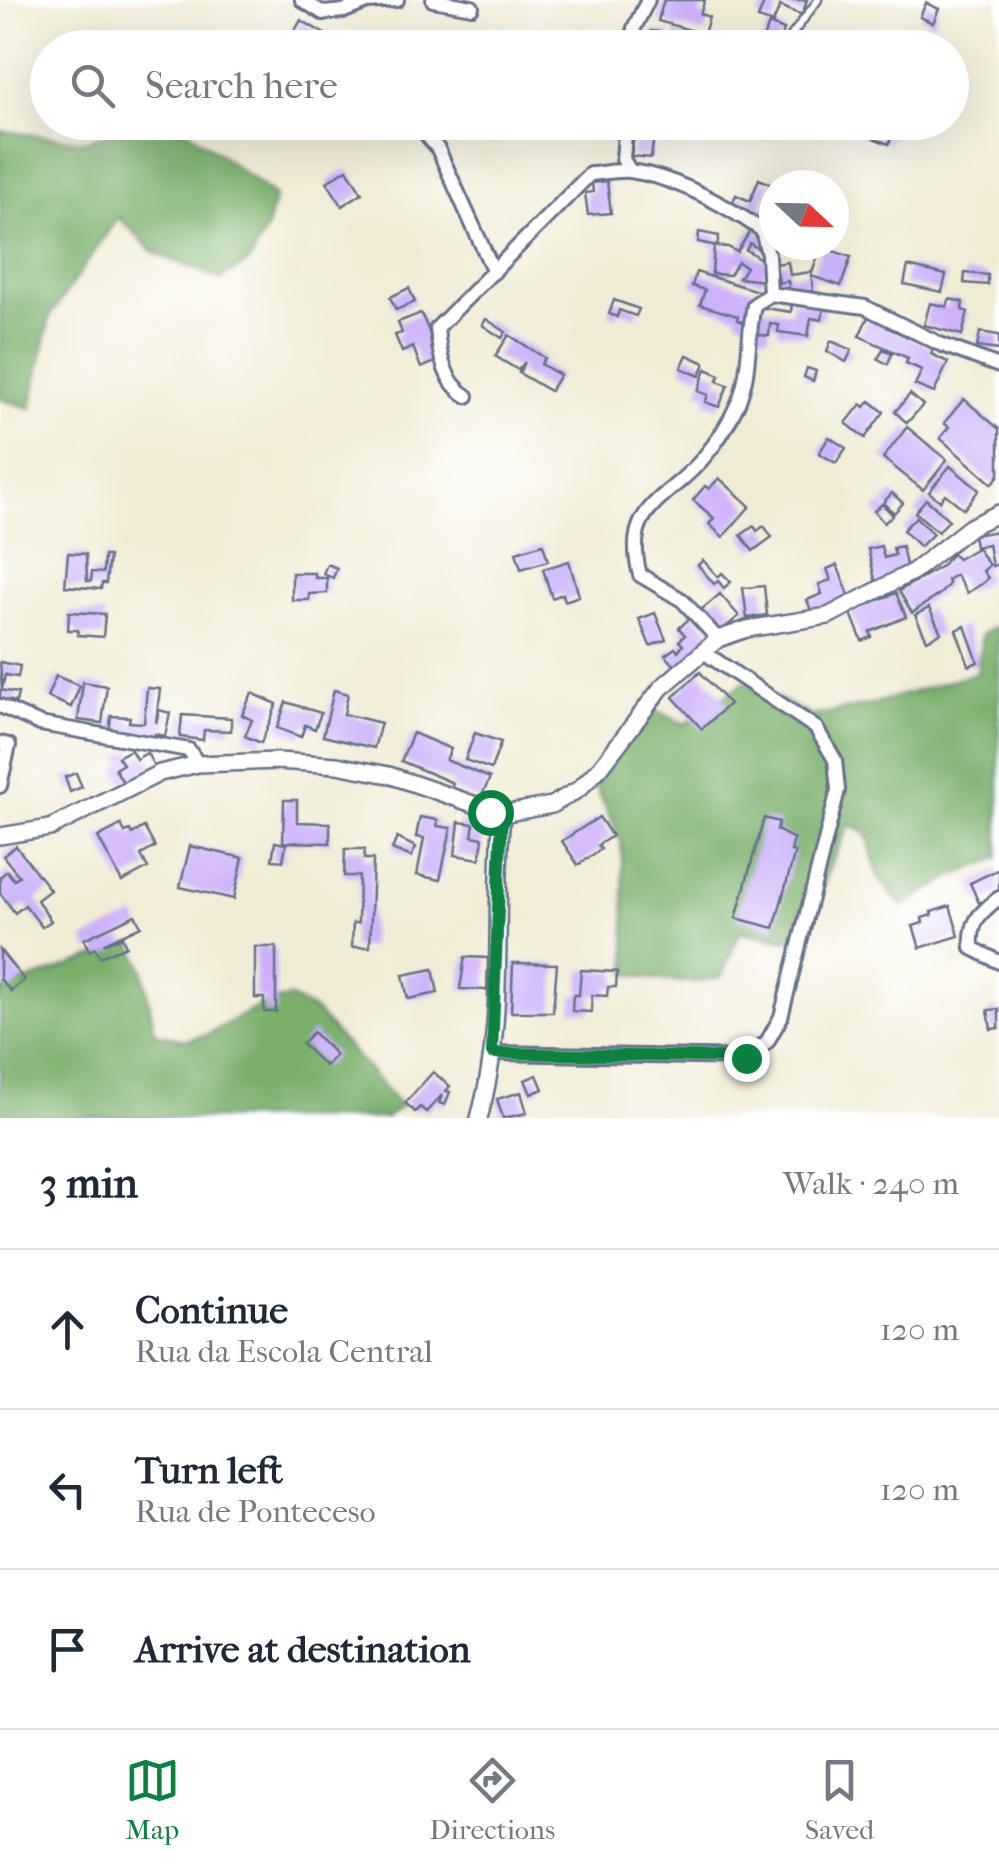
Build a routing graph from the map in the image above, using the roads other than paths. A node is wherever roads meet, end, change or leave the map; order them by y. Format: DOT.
graph roads {
  1 [pos="302,0"];
  2 [pos="397,0"];
  3 [pos="433,0"];
  4 [pos="648,0"];
  5 [pos="818,0"];
  6 [pos="472,6"];
  7 [pos="634,30"];
  8 [pos="796,30"];
  9 [pos="431,140"];
  10 [pos="625,140"];
  11 [pos="630,171"];
  12 [pos="494,272"];
  13 [pos="770,294"];
  14 [pos="999,366"];
  15 [pos="467,396"];
  16 [pos="999,513"];
  17 [pos="718,639"];
  18 [pos="702,651"];
  19 [pos="0,706"];
  20 [pos="0,743"];
  21 [pos="198,764"];
  22 [pos="0,786"];
  23 [pos="521,813"];
  24 [pos="502,814"];
  25 [pos="0,836"];
  26 [pos="500,844"];
  27 [pos="999,898"];
  28 [pos="999,962"];
  29 [pos="492,1053"];
  30 [pos="479,1118"];
  1 -- 2 [label="street"];
  3 -- 6 [label="street"];
  4 -- 7 [label="street"];
  5 -- 8 [label="lane"];
  9 -- 12 [label="street"];
  10 -- 11 [label="street"];
  11 -- 12 [label="street"];
  11 -- 13 [label="street"];
  12 -- 15 [label="street"];
  13 -- 14 [label="street"];
  13 -- 17 [label="street"];
  16 -- 17 [label="street"];
  17 -- 18 [label="street"];
  18 -- 23 [label="street"];
  18 -- 29 [label="street"];
  19 -- 21 [label="street"];
  20 -- 22 [label="street"];
  21 -- 24 [label="street"];
  21 -- 25 [label="street"];
  23 -- 24 [label="street"];
  23 -- 26 [label="street"];
  24 -- 26 [label="street"];
  26 -- 29 [label="street"];
  27 -- 28 [label="street"];
  29 -- 30 [label="street"];
}
